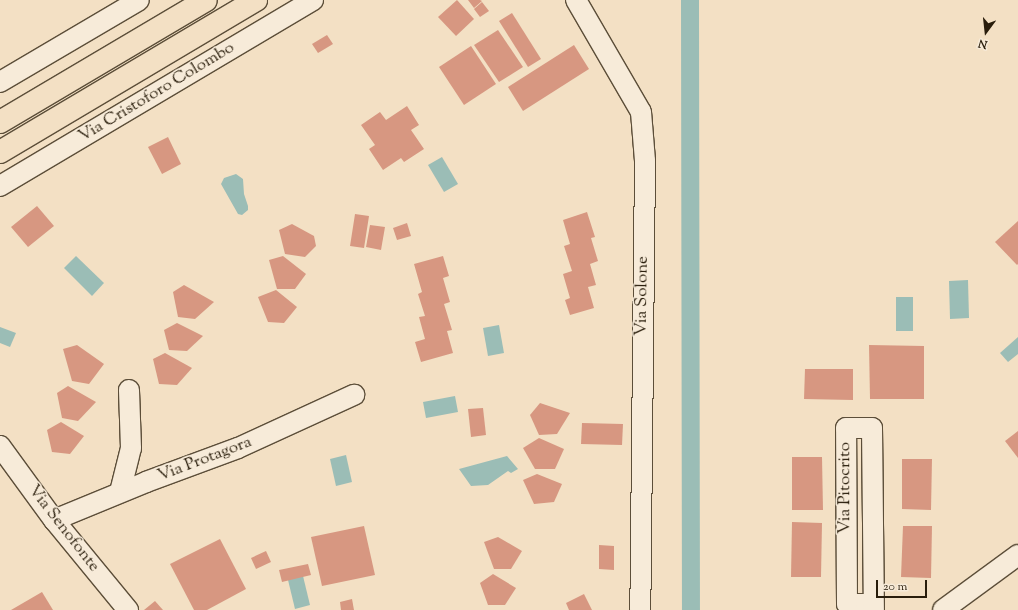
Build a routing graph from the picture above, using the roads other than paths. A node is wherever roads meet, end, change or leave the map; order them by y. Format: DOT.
graph roads {
  1 [pos="139,0"];
  2 [pos="206,0"];
  3 [pos="256,0"];
  4 [pos="313,0"];
  5 [pos="576,0"];
  6 [pos="0,82"];
  7 [pos="0,122"];
  8 [pos="0,152"];
  9 [pos="0,186"];
  10 [pos="129,390"];
  11 [pos="354,395"];
  12 [pos="0,446"];
  13 [pos="120,492"];
  14 [pos="54,520"];
  15 [pos="1018,555"];
  16 [pos="874,607"];
  17 [pos="128,610"];
  18 [pos="640,610"];
  19 [pos="942,610"];
  1 -- 6 [label="street"];
  2 -- 7 [label="main road"];
  3 -- 8 [label="main road, Via Cristoforo Colombo"];
  4 -- 9 [label="street, Via Cristoforo Colombo"];
  5 -- 18 [label="street, Via Solone"];
  10 -- 13 [label="street"];
  11 -- 13 [label="street, Via Protagora"];
  12 -- 14 [label="street, Via Senofonte"];
  13 -- 14 [label="street, Via Protagora"];
  14 -- 17 [label="street, Via Senofonte"];
  15 -- 19 [label="street"];
  16 -- 16 [label="street, Via Pitocrito"];
}
